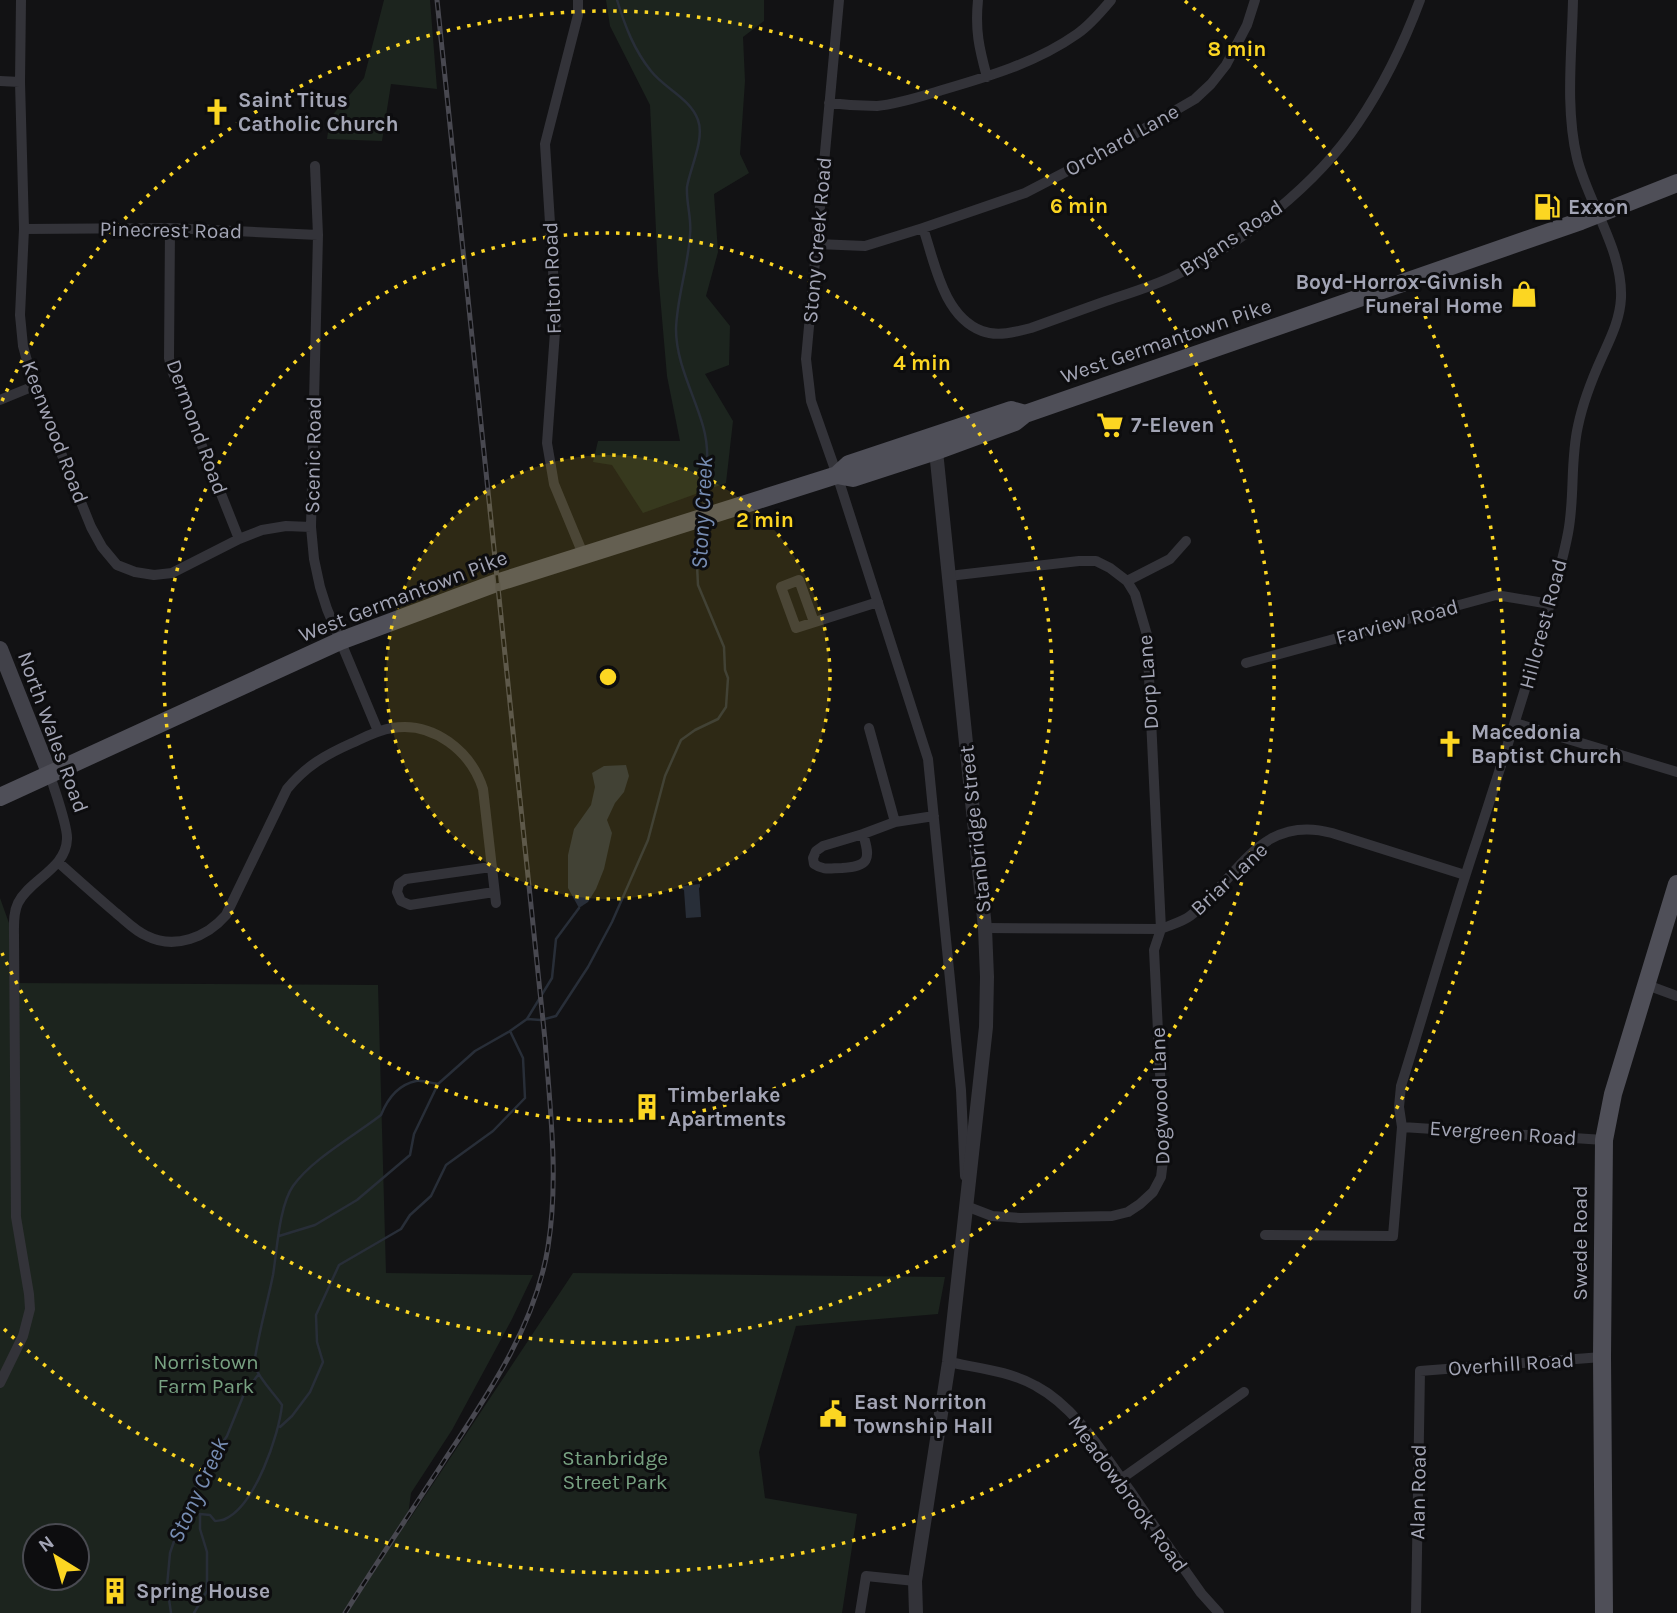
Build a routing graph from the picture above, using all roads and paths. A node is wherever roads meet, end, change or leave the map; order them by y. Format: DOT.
graph roads {
  1 [pos="21,0"];
  2 [pos="578,0"];
  3 [pos="839,0"];
  4 [pos="978,0"];
  5 [pos="1111,0"];
  6 [pos="1255,0"];
  7 [pos="1420,0"];
  8 [pos="1573,0"];
  9 [pos="986,77"];
  10 [pos="0,81"];
  11 [pos="20,82"];
  12 [pos="829,103"];
  13 [pos="315,166"];
  14 [pos="1677,183"];
  15 [pos="1600,215"];
  16 [pos="170,228"];
  17 [pos="923,228"];
  18 [pos="24,229"];
  19 [pos="318,235"];
  20 [pos="817,244"];
  21 [pos="34,386"];
  22 [pos="0,400"];
  23 [pos="1025,414"];
  24 [pos="936,451"];
  25 [pos="837,475"];
  26 [pos="311,527"];
  27 [pos="239,539"];
  28 [pos="1186,541"];
  29 [pos="583,554"];
  30 [pos="949,576"];
  31 [pos="1127,581"];
  32 [pos="878,602"];
  33 [pos="1550,604"];
  34 [pos="814,622"];
  35 [pos="340,641"];
  36 [pos="0,649"];
  37 [pos="1246,663"];
  38 [pos="1515,723"];
  39 [pos="869,728"];
  40 [pos="378,731"];
  41 [pos="1677,772"];
  42 [pos="50,775"];
  43 [pos="0,797"];
  44 [pos="934,816"];
  45 [pos="895,822"];
  46 [pos="863,834"];
  47 [pos="58,862"];
  48 [pos="491,867"];
  49 [pos="1465,875"];
  50 [pos="1677,884"];
  51 [pos="985,928"];
  52 [pos="1161,929"];
  53 [pos="1647,985"];
  54 [pos="1677,996"];
  55 [pos="1402,1127"];
  56 [pos="1604,1140"];
  57 [pos="966,1206"];
  58 [pos="1265,1235"];
  59 [pos="1602,1357"];
  60 [pos="949,1362"];
  61 [pos="1420,1371"];
  62 [pos="0,1383"];
  63 [pos="1244,1392"];
  64 [pos="1121,1479"];
  65 [pos="915,1580"];
  66 [pos="860,1613"];
  67 [pos="916,1613"];
  68 [pos="1219,1613"];
  69 [pos="1416,1613"];
  70 [pos="1604,1613"];
  1 -- 11 [label="street, Keenwood Road"];
  2 -- 29 [label="street, Felton Road"];
  3 -- 12 [label="street, Stony Creek Road"];
  4 -- 9 [label="street"];
  5 -- 9 [label="street"];
  6 -- 17 [label="street, Orchard Lane"];
  7 -- 17 [label="street, Bryans Road"];
  8 -- 15 [label="street, Hillcrest Road"];
  9 -- 12 [label="street"];
  10 -- 11 [label="street"];
  11 -- 18 [label="street, Keenwood Road"];
  12 -- 20 [label="street, Stony Creek Road"];
  13 -- 19 [label="street, Scenic Road"];
  14 -- 15 [label="main road, West Germantown Pike"];
  15 -- 23 [label="main road, West Germantown Pike"];
  15 -- 33 [label="street, Hillcrest Road"];
  16 -- 18 [label="street, Pinecrest Road"];
  16 -- 19 [label="street, Pinecrest Road"];
  16 -- 27 [label="street, Dermond Road"];
  17 -- 20 [label="street, Orchard Lane"];
  18 -- 21 [label="street, Keenwood Road"];
  19 -- 26 [label="street, Scenic Road"];
  20 -- 25 [label="street, Stony Creek Road"];
  21 -- 22 [label="street"];
  21 -- 27 [label="street, Keenwood Road"];
  23 -- 24 [label="main road, West Germantown Pike"];
  23 -- 25 [label="main road, West Germantown Pike"];
  24 -- 25 [label="main road, West Germantown Pike"];
  24 -- 30 [label="street, Stanbridge Street"];
  25 -- 29 [label="main road, West Germantown Pike"];
  25 -- 32 [label="street, Stanbridge Street"];
  26 -- 27 [label="street, Keenwood Road"];
  26 -- 35 [label="street, Scenic Road"];
  28 -- 31 [label="street"];
  29 -- 35 [label="main road, West Germantown Pike"];
  30 -- 31 [label="street"];
  30 -- 51 [label="street, Stanbridge Street"];
  31 -- 52 [label="street, Dorp Lane"];
  32 -- 34 [label="street"];
  32 -- 44 [label="street, Stanbridge Street"];
  33 -- 37 [label="street, Farview Road"];
  33 -- 38 [label="street, Hillcrest Road"];
  35 -- 40 [label="street, Scenic Road"];
  35 -- 42 [label="main road, West Germantown Pike"];
  36 -- 42 [label="main road, North Wales Road"];
  38 -- 41 [label="street"];
  38 -- 49 [label="street, Hillcrest Road"];
  39 -- 45 [label="street"];
  40 -- 47 [label="street"];
  40 -- 48 [label="street"];
  42 -- 43 [label="main road, West Germantown Pike"];
  42 -- 47 [label="street, North Wales Road"];
  44 -- 45 [label="street"];
  44 -- 57 [label="street, Stanbridge Street"];
  45 -- 46 [label="street"];
  46 -- 46 [label="street"];
  47 -- 62 [label="street"];
  48 -- 48 [label="street"];
  49 -- 52 [label="street, Briar Lane"];
  49 -- 55 [label="street, Hillcrest Road"];
  50 -- 53 [label="main road, Swede Road"];
  51 -- 52 [label="street, Briar Lane"];
  51 -- 57 [label="street, Stanbridge Street"];
  52 -- 57 [label="street, Dogwood Lane"];
  53 -- 54 [label="street"];
  53 -- 56 [label="main road, Swede Road"];
  55 -- 56 [label="street, Evergreen Road"];
  55 -- 58 [label="street, Hillcrest Road"];
  56 -- 59 [label="main road, Swede Road"];
  57 -- 60 [label="street, Stanbridge Street"];
  59 -- 61 [label="street, Overhill Road"];
  59 -- 70 [label="main road, Swede Road"];
  60 -- 64 [label="street, Meadowbrook Road"];
  60 -- 65 [label="street, Stanbridge Street"];
  61 -- 69 [label="street, Alan Road"];
  63 -- 64 [label="street"];
  64 -- 68 [label="street, Meadowbrook Road"];
  65 -- 66 [label="street"];
  65 -- 67 [label="street, Stanbridge Street"];
}
